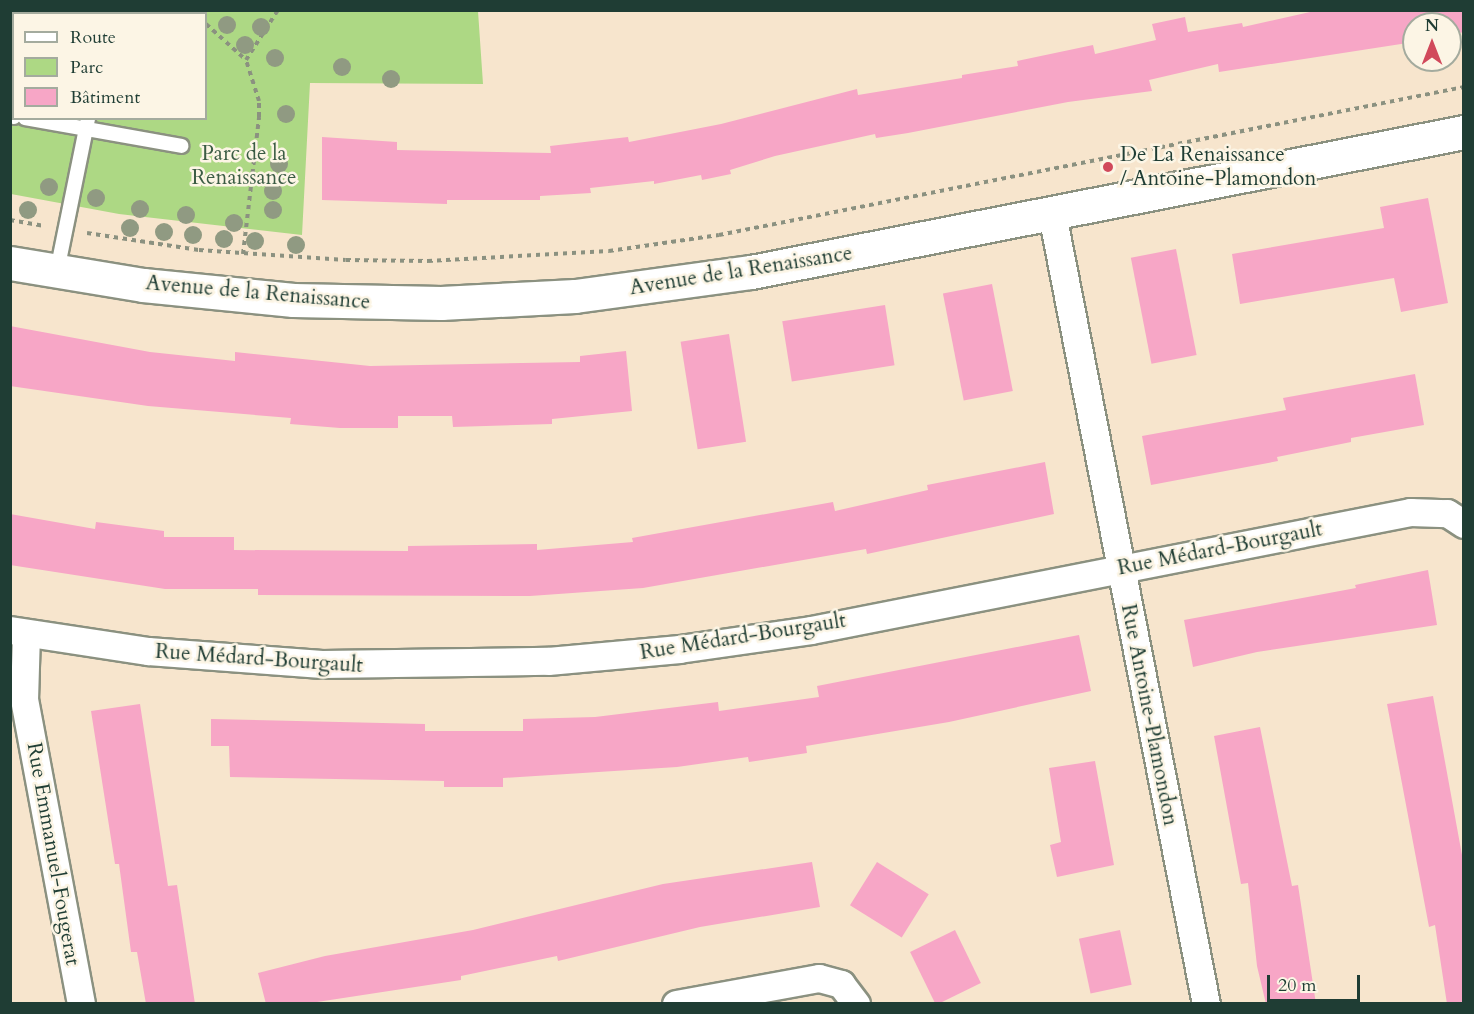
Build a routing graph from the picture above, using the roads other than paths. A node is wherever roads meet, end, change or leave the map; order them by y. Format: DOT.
graph roads {
  1 [pos="46,120"];
  2 [pos="87,124"];
  3 [pos="1464,132"];
  4 [pos="182,146"];
  5 [pos="1052,214"];
  6 [pos="10,262"];
  7 [pos="57,271"];
  8 [pos="1464,524"];
  9 [pos="1121,568"];
  10 [pos="18,632"];
  11 [pos="81,1004"];
  12 [pos="676,1004"];
  13 [pos="856,1004"];
  14 [pos="1206,1004"];
  1 -- 2 [label="lane"];
  2 -- 4 [label="lane"];
  2 -- 7 [label="lane"];
  3 -- 5 [label="street, Avenue de la Renaissance"];
  5 -- 7 [label="street, Avenue de la Renaissance"];
  5 -- 9 [label="street, Rue Antoine-Plamondon"];
  6 -- 7 [label="street, Avenue de la Renaissance"];
  8 -- 9 [label="street, Rue Médard-Bourgault"];
  9 -- 10 [label="street, Rue Médard-Bourgault"];
  9 -- 14 [label="street, Rue Antoine-Plamondon"];
  10 -- 11 [label="street, Rue Emmanuel-Fougerat"];
  12 -- 13 [label="street"];
}
